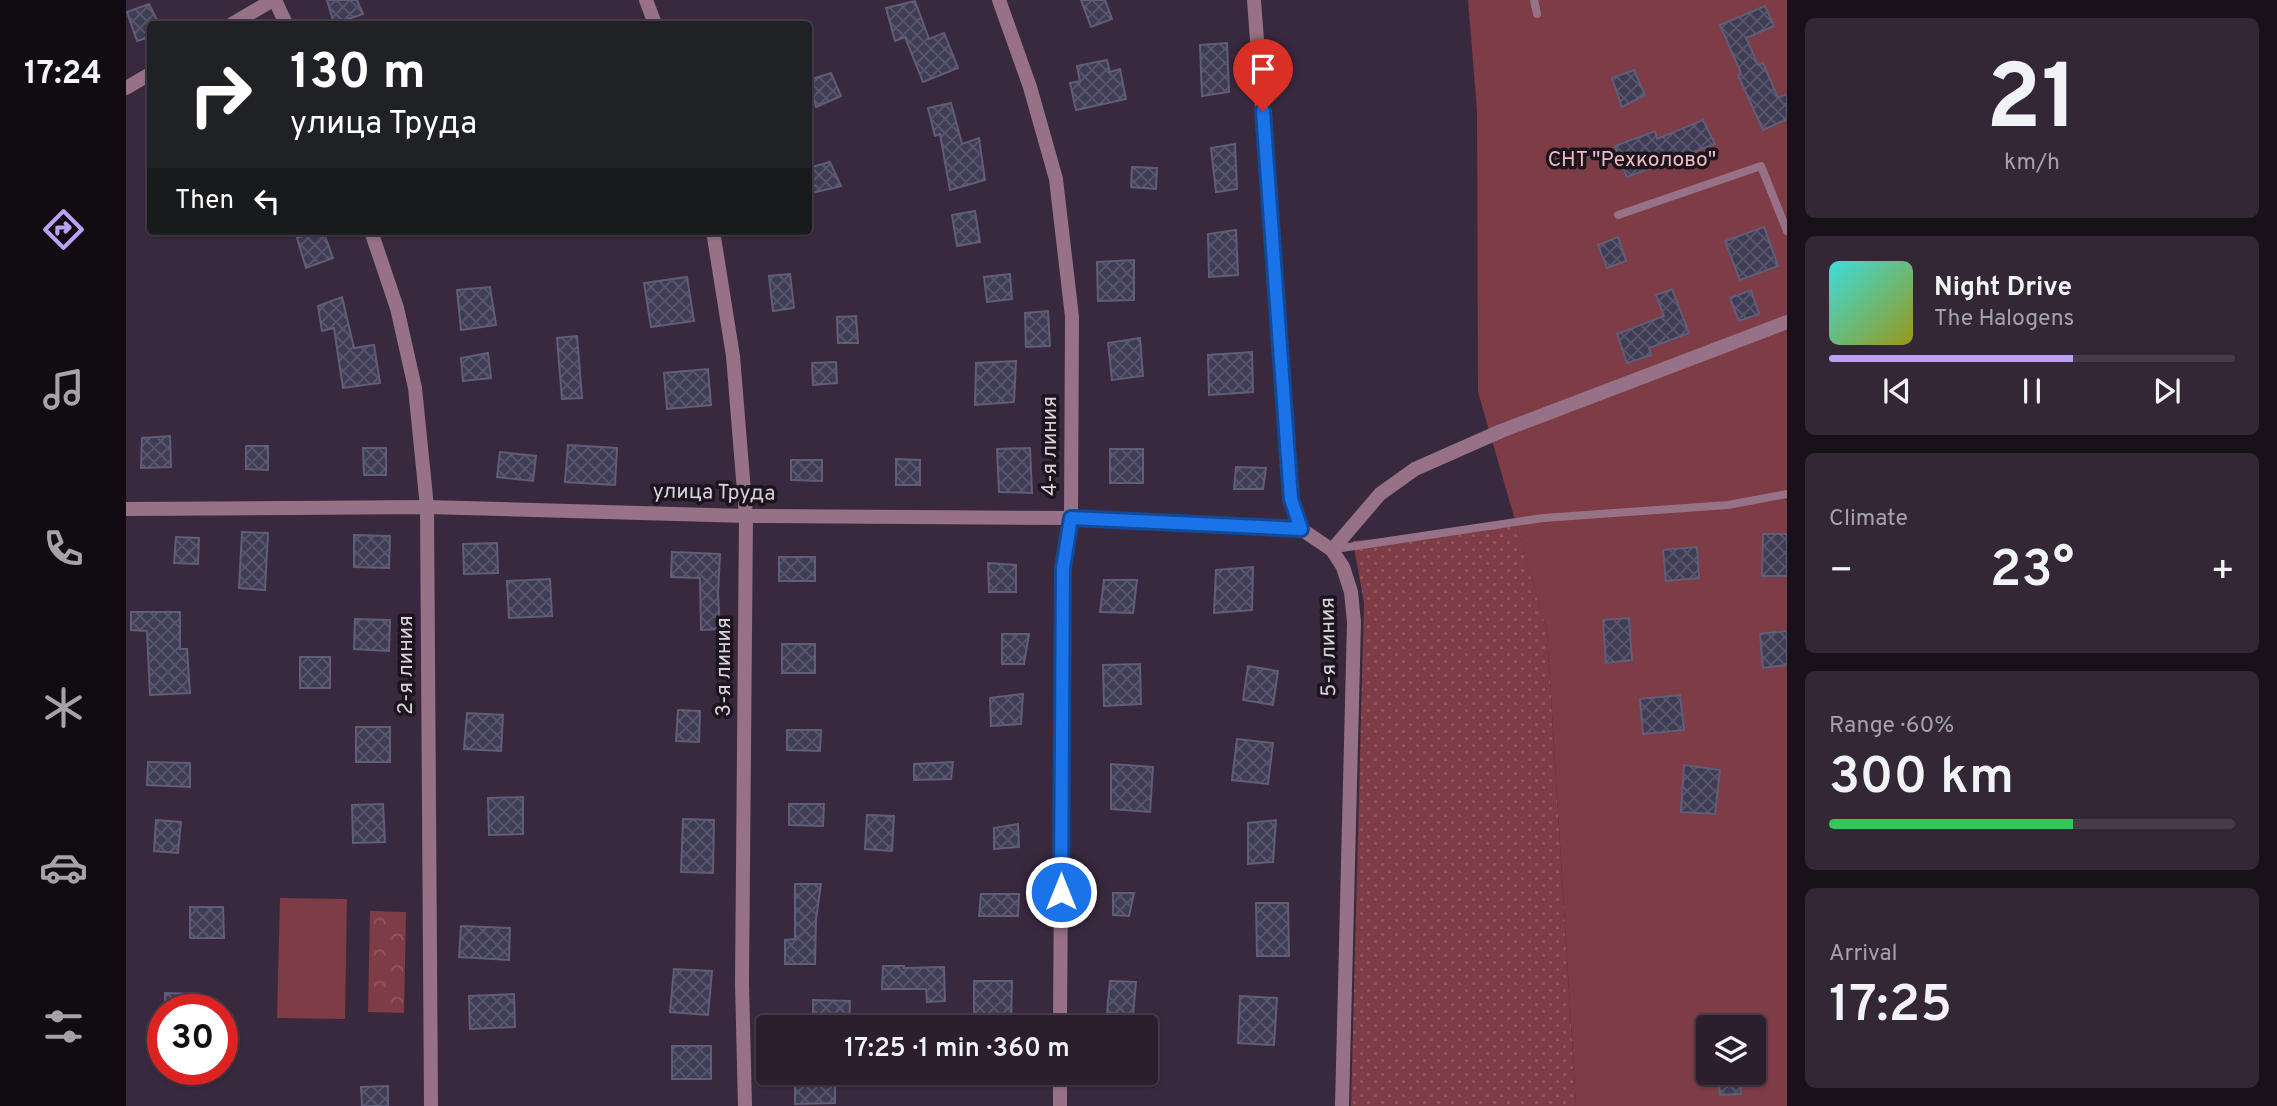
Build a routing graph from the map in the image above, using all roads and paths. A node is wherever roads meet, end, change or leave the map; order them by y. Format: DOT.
graph roads {
  1 [pos="274,0"];
  2 [pos="646,0"];
  3 [pos="999,0"];
  4 [pos="1254,0"];
  5 [pos="1534,0"];
  6 [pos="1536,14"];
  7 [pos="237,21"];
  8 [pos="284,21"];
  9 [pos="654,21"];
  10 [pos="147,76"];
  11 [pos="126,88"];
  12 [pos="1618,215"];
  13 [pos="1787,231"];
  14 [pos="372,235"];
  15 [pos="714,235"];
  16 [pos="1787,322"];
  17 [pos="1787,494"];
  18 [pos="427,508"];
  19 [pos="126,509"];
  20 [pos="746,516"];
  21 [pos="1071,518"];
  22 [pos="1301,529"];
  23 [pos="1332,550"];
  24 [pos="1060,1015"];
  25 [pos="1060,1085"];
  26 [pos="431,1106"];
  27 [pos="745,1106"];
  28 [pos="1060,1106"];
  29 [pos="1342,1106"];
  1 -- 7 [label="street"];
  1 -- 8 [label="street"];
  2 -- 9 [label="street"];
  3 -- 21 [label="street, 4-я линия"];
  4 -- 22 [label="street"];
  5 -- 6 [label="lane"];
  10 -- 11 [label="street"];
  12 -- 13 [label="lane"];
  14 -- 18 [label="street, 2-я линия"];
  15 -- 20 [label="street, 3-я линия"];
  16 -- 23 [label="street"];
  17 -- 23 [label="lane"];
  18 -- 19 [label="street, улица Труда"];
  18 -- 20 [label="street, улица Труда"];
  18 -- 26 [label="street, 2-я линия"];
  20 -- 21 [label="street, улица Труда"];
  20 -- 27 [label="street, 3-я линия"];
  21 -- 22 [label="street, улица Труда"];
  21 -- 24 [label="street, 4-я линия"];
  22 -- 23 [label="street, 5-я линия"];
  23 -- 29 [label="street, 5-я линия"];
  25 -- 28 [label="street"];
}
